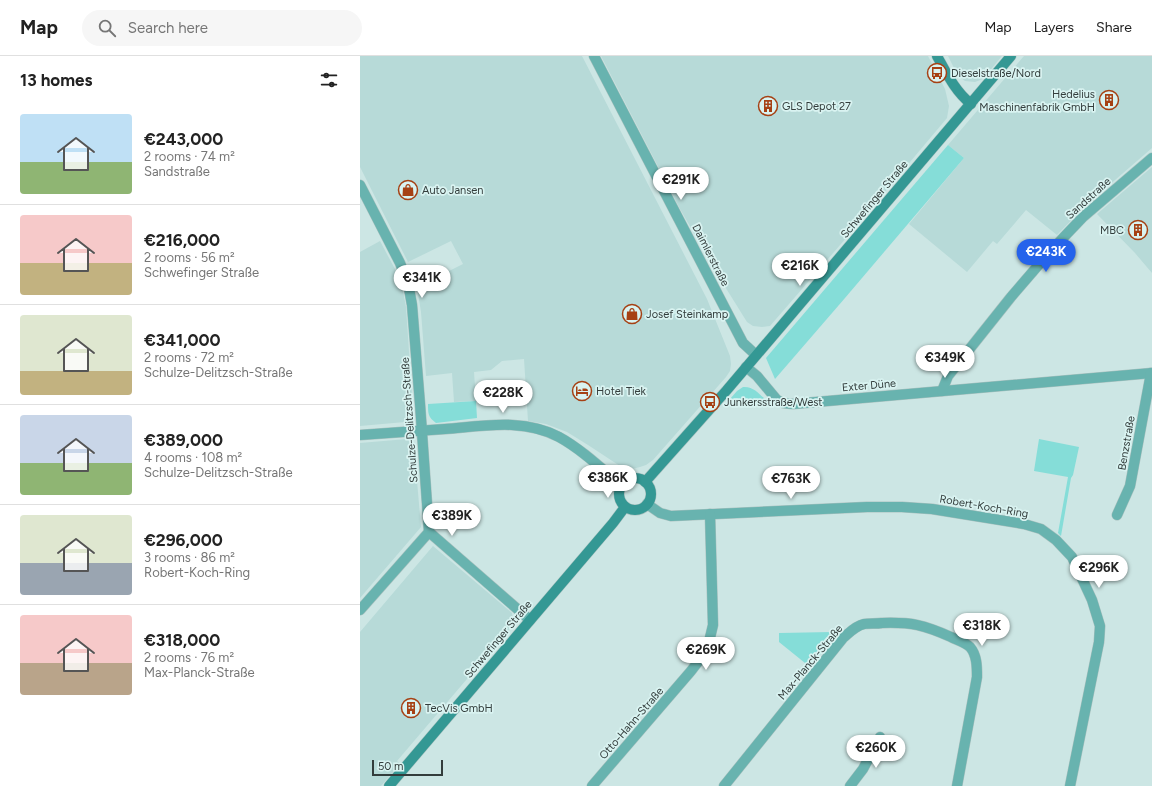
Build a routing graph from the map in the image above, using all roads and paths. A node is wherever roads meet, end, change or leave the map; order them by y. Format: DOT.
graph roads {
  1 [pos="594,56"];
  2 [pos="937,56"];
  3 [pos="1011,56"];
  4 [pos="971,104"];
  5 [pos="1152,158"];
  6 [pos="360,185"];
  7 [pos="756,355"];
  8 [pos="746,367"];
  9 [pos="1152,373"];
  10 [pos="942,391"];
  11 [pos="422,431"];
  12 [pos="360,435"];
  13 [pos="645,482"];
  14 [pos="622,486"];
  15 [pos="647,504"];
  16 [pos="625,507"];
  17 [pos="710,514"];
  18 [pos="1117,515"];
  19 [pos="429,532"];
  20 [pos="360,610"];
  21 [pos="530,620"];
  22 [pos="880,737"];
  23 [pos="389,786"];
  24 [pos="592,786"];
  25 [pos="724,786"];
  26 [pos="850,786"];
  27 [pos="957,786"];
  28 [pos="1070,786"];
  1 -- 7 [label="street, Daimlerstraße"];
  2 -- 4 [label="street"];
  3 -- 4 [label="street, Schwefinger Straße"];
  4 -- 7 [label="street, Schwefinger Straße"];
  5 -- 10 [label="street, Sandstraße"];
  6 -- 11 [label="street, Schulze-Delitzsch-Straße"];
  7 -- 8 [label="street, Schwefinger Straße"];
  8 -- 10 [label="street, Exter Düne"];
  8 -- 13 [label="street, Schwefinger Straße"];
  9 -- 10 [label="street, Exter Düne"];
  9 -- 18 [label="street, Benzstraße"];
  11 -- 12 [label="street"];
  11 -- 14 [label="street"];
  11 -- 19 [label="street, Schulze-Delitzsch-Straße"];
  13 -- 14 [label="street"];
  13 -- 15 [label="street"];
  14 -- 16 [label="street"];
  15 -- 16 [label="street"];
  15 -- 17 [label="street, Robert-Koch-Ring"];
  16 -- 21 [label="street, Schwefinger Straße"];
  17 -- 24 [label="street, Otto-Hahn-Straße"];
  17 -- 28 [label="street, Robert-Koch-Ring"];
  19 -- 20 [label="street"];
  19 -- 21 [label="street"];
  21 -- 23 [label="street, Schwefinger Straße"];
  22 -- 26 [label="street"];
  25 -- 27 [label="street, Max-Planck-Straße"];
}
